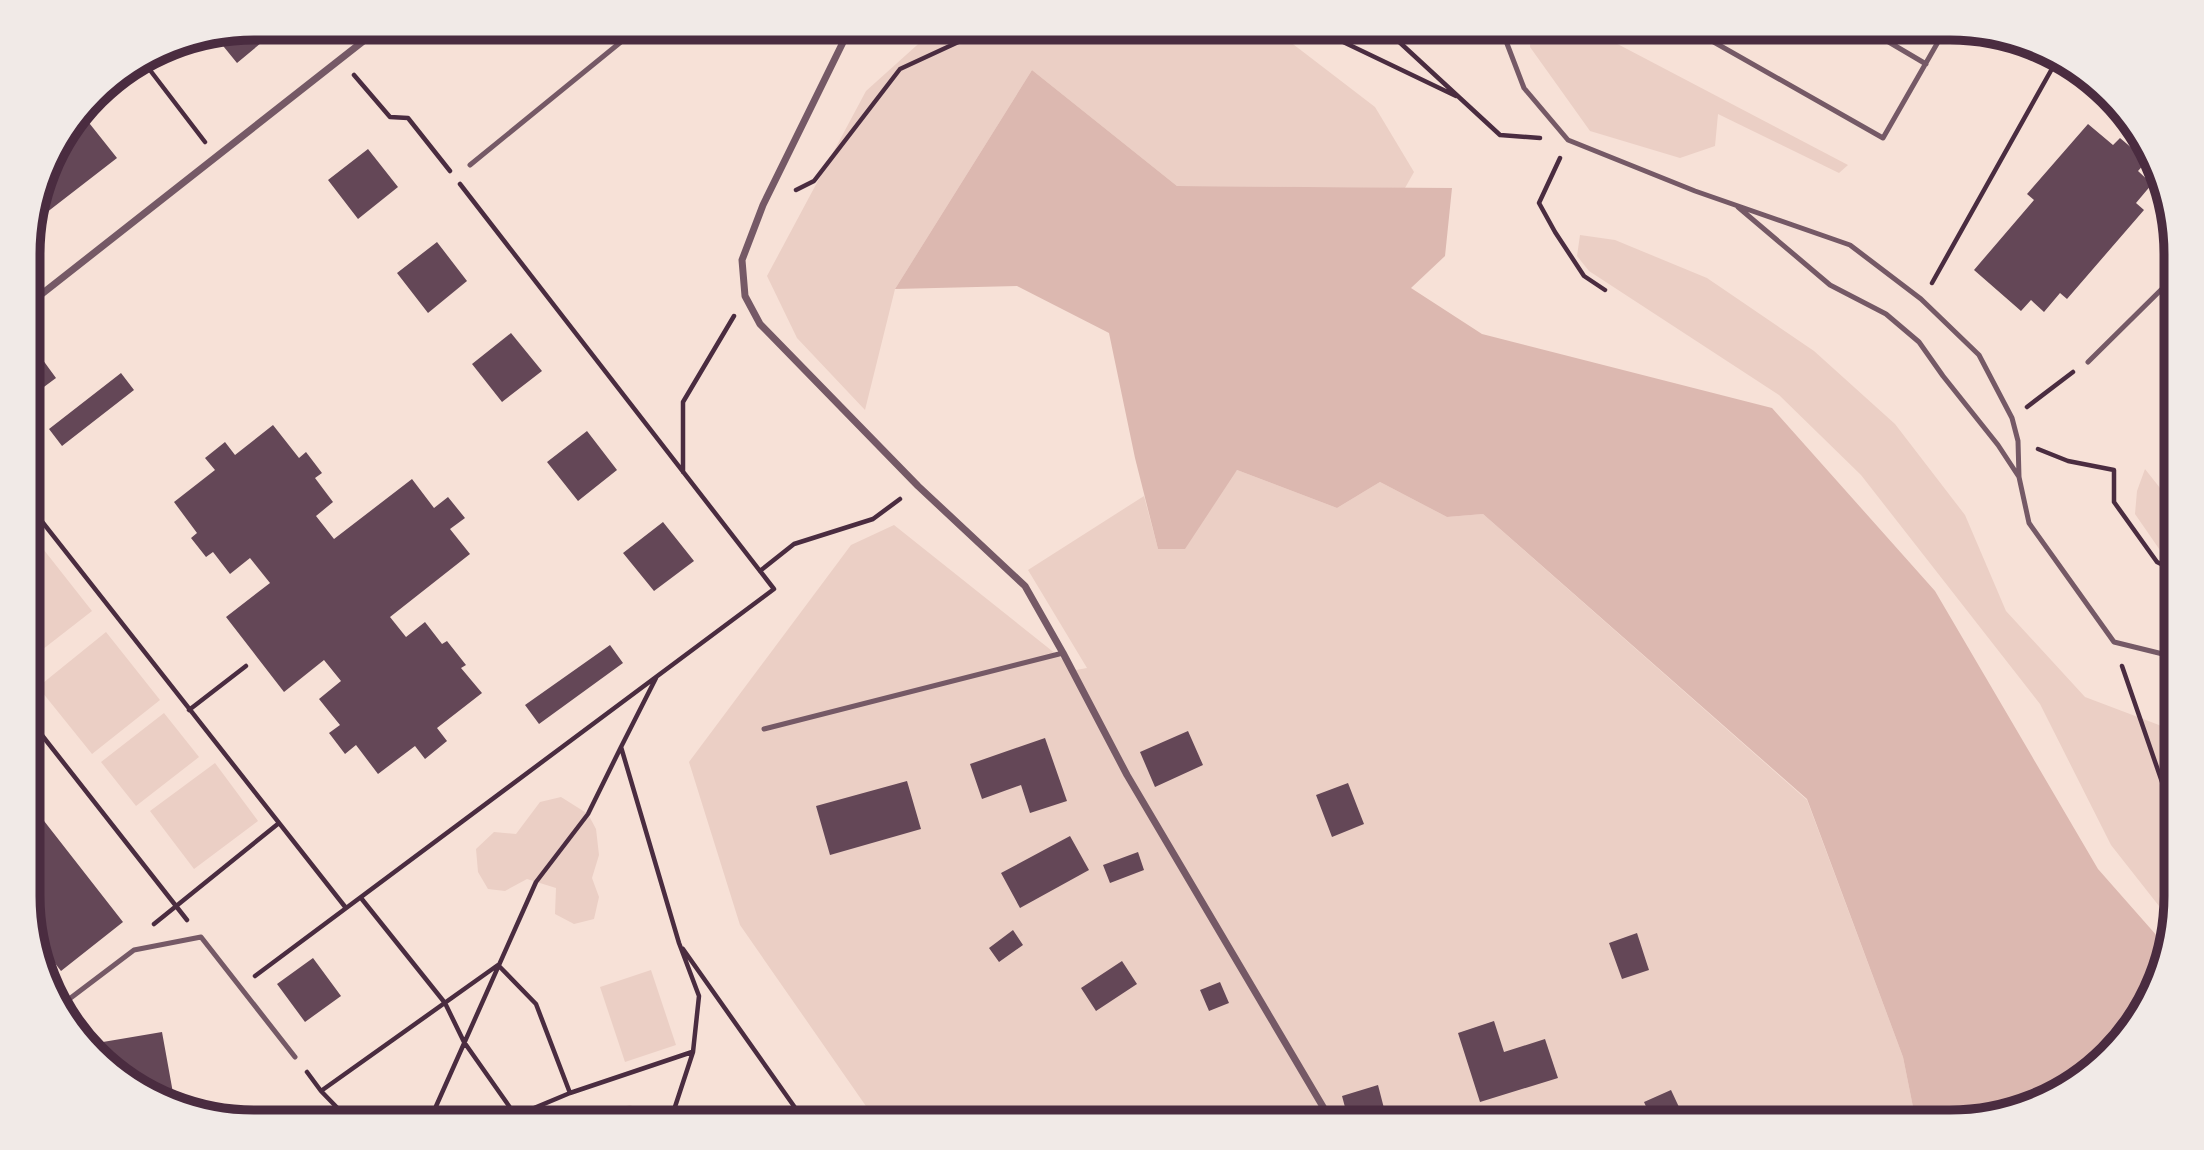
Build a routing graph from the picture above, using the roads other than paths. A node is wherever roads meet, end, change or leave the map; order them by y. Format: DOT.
graph roads {
  1 [pos="1506,40"];
  2 [pos="1710,40"];
  3 [pos="1885,40"];
  4 [pos="1939,40"];
  5 [pos="363,41"];
  6 [pos="622,41"];
  7 [pos="844,41"];
  8 [pos="1926,64"];
  9 [pos="470,165"];
  10 [pos="1735,205"];
  11 [pos="2164,287"];
  12 [pos="41,295"];
  13 [pos="2088,362"];
  14 [pos="2019,477"];
  15 [pos="1063,653"];
  16 [pos="2164,654"];
  17 [pos="764,729"];
  18 [pos="68,1000"];
  19 [pos="295,1058"];
  20 [pos="1325,1109"];
  1 -- 10 [label="lane"];
  2 -- 8 [label="lane"];
  3 -- 8 [label="lane"];
  4 -- 8 [label="lane"];
  5 -- 12 [label="street"];
  6 -- 9 [label="lane"];
  7 -- 15 [label="street"];
  10 -- 14 [label="lane"];
  10 -- 14 [label="lane"];
  11 -- 13 [label="lane"];
  14 -- 16 [label="lane"];
  15 -- 17 [label="lane"];
  15 -- 20 [label="street"];
  18 -- 19 [label="lane"];
}
